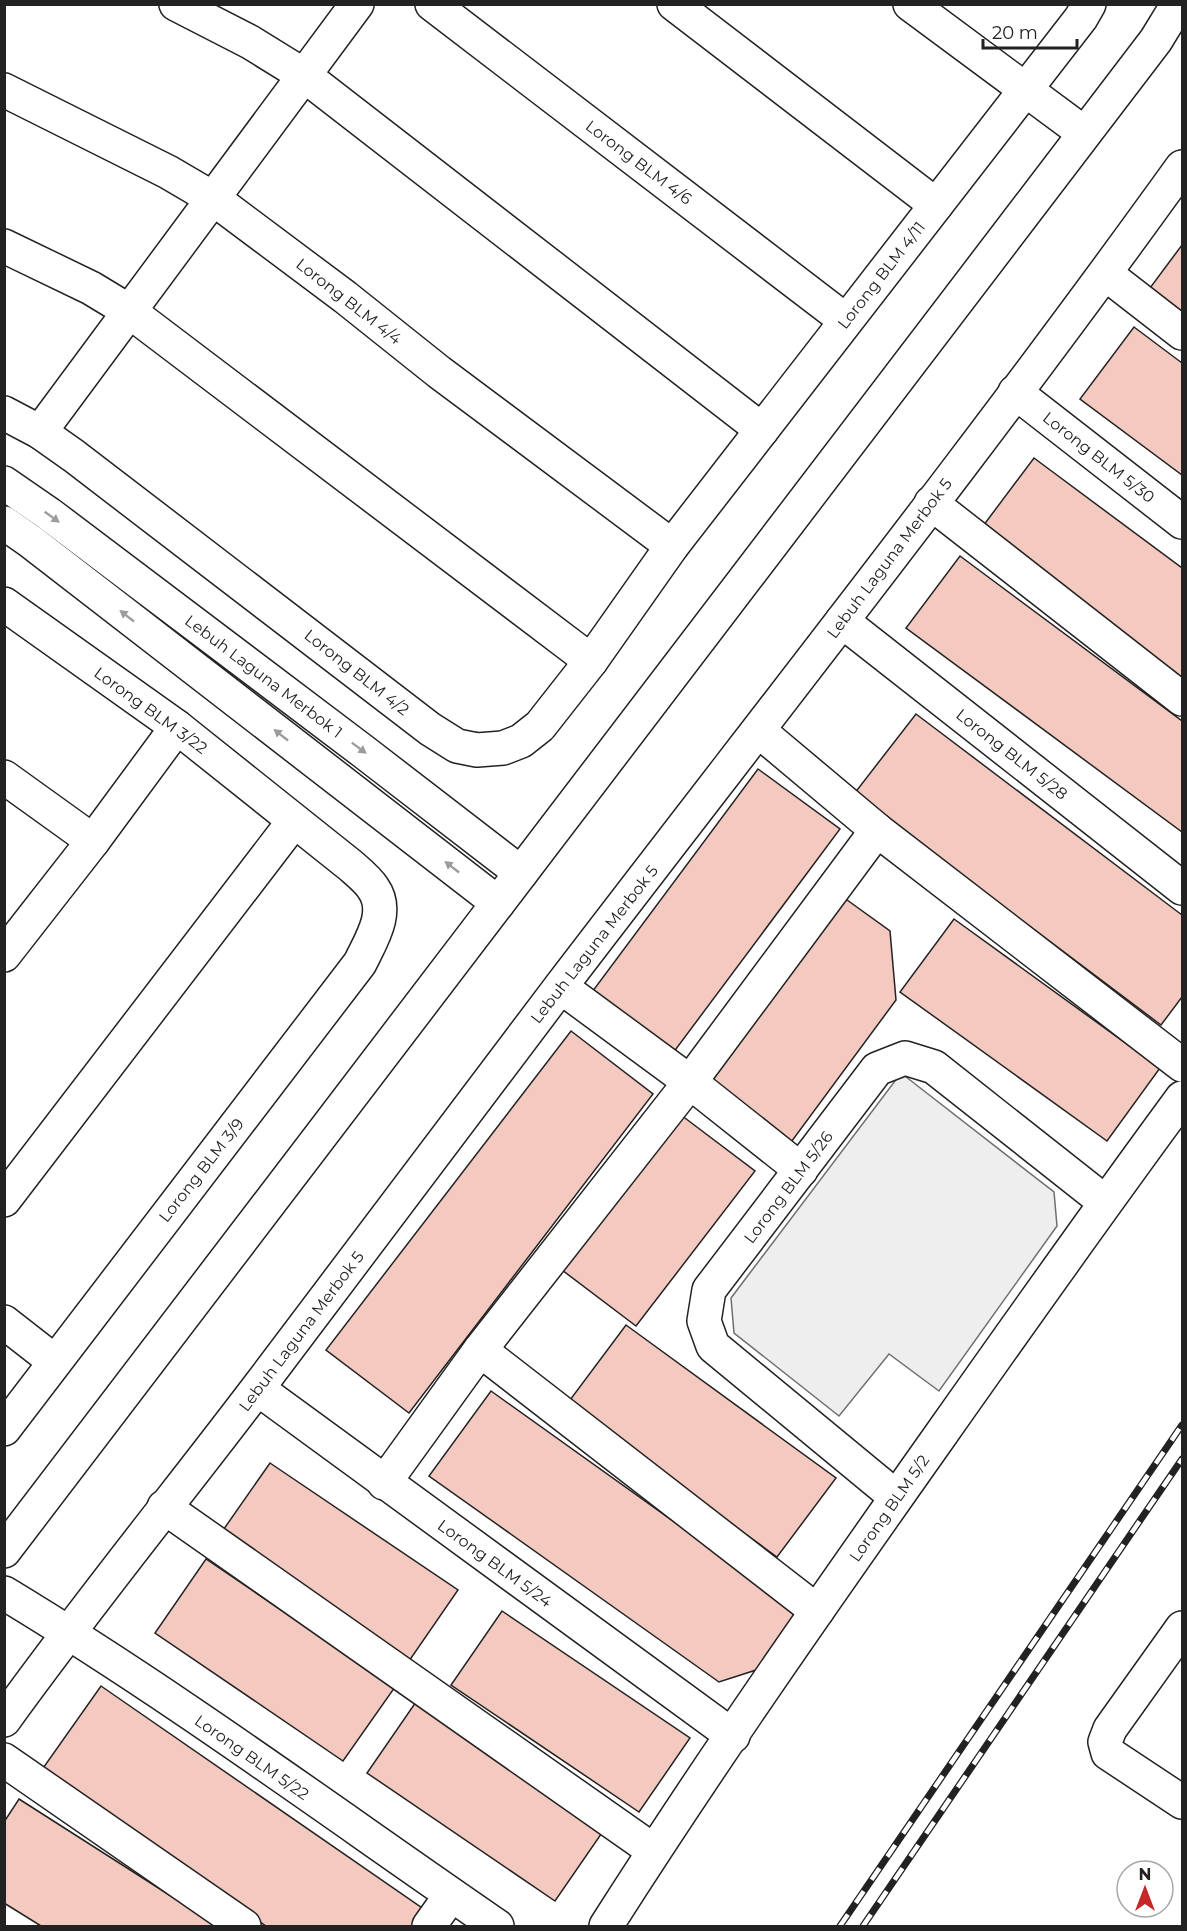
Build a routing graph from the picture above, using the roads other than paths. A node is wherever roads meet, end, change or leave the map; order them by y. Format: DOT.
graph roads {
  1 [pos="176,4"];
  2 [pos="357,4"];
  3 [pos="432,4"];
  4 [pos="674,4"];
  5 [pos="1089,4"];
  6 [pos="1178,4"];
  7 [pos="914,6"];
  8 [pos="305,76"];
  9 [pos="1025,89"];
  10 [pos="4,90"];
  11 [pos="1084,133"];
  12 [pos="1182,167"];
  13 [pos="214,199"];
  14 [pos="936,205"];
  15 [pos="4,246"];
  16 [pos="1106,274"];
  17 [pos="129,312"];
  18 [pos="845,320"];
  19 [pos="1182,333"];
  20 [pos="1015,393"];
  21 [pos="4,412"];
  22 [pos="762,430"];
  23 [pos="40,432"];
  24 [pos="4,483"];
  25 [pos="931,503"];
  26 [pos="1182,522"];
  27 [pos="4,524"];
  28 [pos="672,546"];
  29 [pos="4,604"];
  30 [pos="842,621"];
  31 [pos="591,661"];
  32 [pos="1182,699"];
  33 [pos="177,727"];
  34 [pos="759,731"];
  35 [pos="4,777"];
  36 [pos="294,820"];
  37 [pos="877,830"];
  38 [pos="93,841"];
  39 [pos="521,873"];
  40 [pos="1182,888"];
  41 [pos="498,903"];
  42 [pos="381,904"];
  43 [pos="4,955"];
  44 [pos="561,987"];
  45 [pos="1182,1065"];
  46 [pos="690,1082"];
  47 [pos="1182,1098"];
  48 [pos="801,1170"];
  49 [pos="4,1200"];
  50 [pos="1105,1202"];
  51 [pos="4,1322"];
  52 [pos="480,1350"];
  53 [pos="54,1361"];
  54 [pos="258,1389"];
  55 [pos="4,1429"];
  56 [pos="384,1483"];
  57 [pos="896,1497"];
  58 [pos="164,1507"];
  59 [pos="4,1551"];
  60 [pos="4,1593"];
  61 [pos="817,1611"];
  62 [pos="1182,1628"];
  63 [pos="69,1632"];
  64 [pos="4,1720"];
  65 [pos="733,1736"];
  66 [pos="4,1760"];
  67 [pos="1182,1802"];
  68 [pos="654,1851"];
  69 [pos="451,1895"];
  70 [pos="244,1926"];
  71 [pos="429,1926"];
  72 [pos="496,1926"];
  73 [pos="606,1926"];
  1 -- 8 [label="street"];
  2 -- 8 [label="street"];
  3 -- 18 [label="street, Lorong BLM 4/6"];
  4 -- 14 [label="street"];
  5 -- 9 [label="street, Lorong BLM 4/11"];
  6 -- 11 [label="street"];
  7 -- 9 [label="street"];
  8 -- 13 [label="street"];
  8 -- 22 [label="street"];
  9 -- 11 [label="street"];
  9 -- 14 [label="street, Lorong BLM 4/11"];
  10 -- 13 [label="street, Lorong BLM 4/4"];
  11 -- 39 [label="street"];
  12 -- 16 [label="street, Lebuh Laguna Merbok 5"];
  13 -- 17 [label="street"];
  13 -- 28 [label="street, Lorong BLM 4/4"];
  14 -- 18 [label="street, Lorong BLM 4/11"];
  15 -- 17 [label="street"];
  16 -- 19 [label="street"];
  16 -- 20 [label="street, Lebuh Laguna Merbok 5"];
  17 -- 23 [label="street"];
  17 -- 31 [label="street"];
  18 -- 22 [label="street, Lorong BLM 4/11"];
  20 -- 25 [label="street, Lebuh Laguna Merbok 5"];
  20 -- 26 [label="street, Lorong BLM 5/30"];
  21 -- 23 [label="street, Lorong BLM 4/2"];
  22 -- 28 [label="street, Lorong BLM 4/11"];
  23 -- 31 [label="street, Lorong BLM 4/2"];
  24 -- 39 [label="street, Lebuh Laguna Merbok 1, one-way"];
  25 -- 30 [label="street, Lebuh Laguna Merbok 5"];
  25 -- 32 [label="street"];
  41 -- 27 [label="street, one-way"];
  28 -- 31 [label="street, Lorong BLM 4/2"];
  29 -- 33 [label="street, Lorong BLM 3/22"];
  30 -- 34 [label="street, Lebuh Laguna Merbok 5"];
  30 -- 40 [label="street, Lorong BLM 5/28"];
  33 -- 36 [label="street, Lorong BLM 3/22"];
  33 -- 38 [label="street"];
  34 -- 37 [label="street"];
  34 -- 44 [label="street, Lebuh Laguna Merbok 5"];
  35 -- 38 [label="street"];
  36 -- 42 [label="street, Lorong BLM 3/22"];
  36 -- 49 [label="street"];
  37 -- 45 [label="street"];
  37 -- 46 [label="street"];
  38 -- 43 [label="street"];
  39 -- 41 [label="street"];
  41 -- 59 [label="street"];
  42 -- 53 [label="street, Lorong BLM 3/9"];
  44 -- 46 [label="street"];
  44 -- 54 [label="street, Lebuh Laguna Merbok 5"];
  46 -- 48 [label="street"];
  46 -- 52 [label="street"];
  47 -- 50 [label="street, Lorong BLM 5/2"];
  48 -- 50 [label="street, Lorong BLM 5/26"];
  48 -- 57 [label="street, Lorong BLM 5/26"];
  50 -- 57 [label="street, Lorong BLM 5/2"];
  51 -- 53 [label="street"];
  52 -- 56 [label="street"];
  52 -- 61 [label="street"];
  53 -- 55 [label="street, Lorong BLM 3/9"];
  54 -- 56 [label="street, Lorong BLM 5/24"];
  54 -- 58 [label="street, Lebuh Laguna Merbok 5"];
  56 -- 65 [label="street, Lorong BLM 5/24"];
  57 -- 61 [label="street, Lorong BLM 5/2"];
  58 -- 63 [label="street, Lebuh Laguna Merbok 5"];
  58 -- 68 [label="street"];
  60 -- 63 [label="street, Lorong BLM 5/22"];
  61 -- 65 [label="street, Lorong BLM 5/2"];
  62 -- 67 [label="street"];
  63 -- 64 [label="street, Lebuh Laguna Merbok 5"];
  63 -- 69 [label="street, Lorong BLM 5/22"];
  65 -- 68 [label="street, Lorong BLM 5/2"];
  66 -- 70 [label="street"];
  68 -- 73 [label="street, Lorong BLM 5/2"];
  69 -- 71 [label="street"];
  69 -- 72 [label="street, Lorong BLM 5/22"];
}
